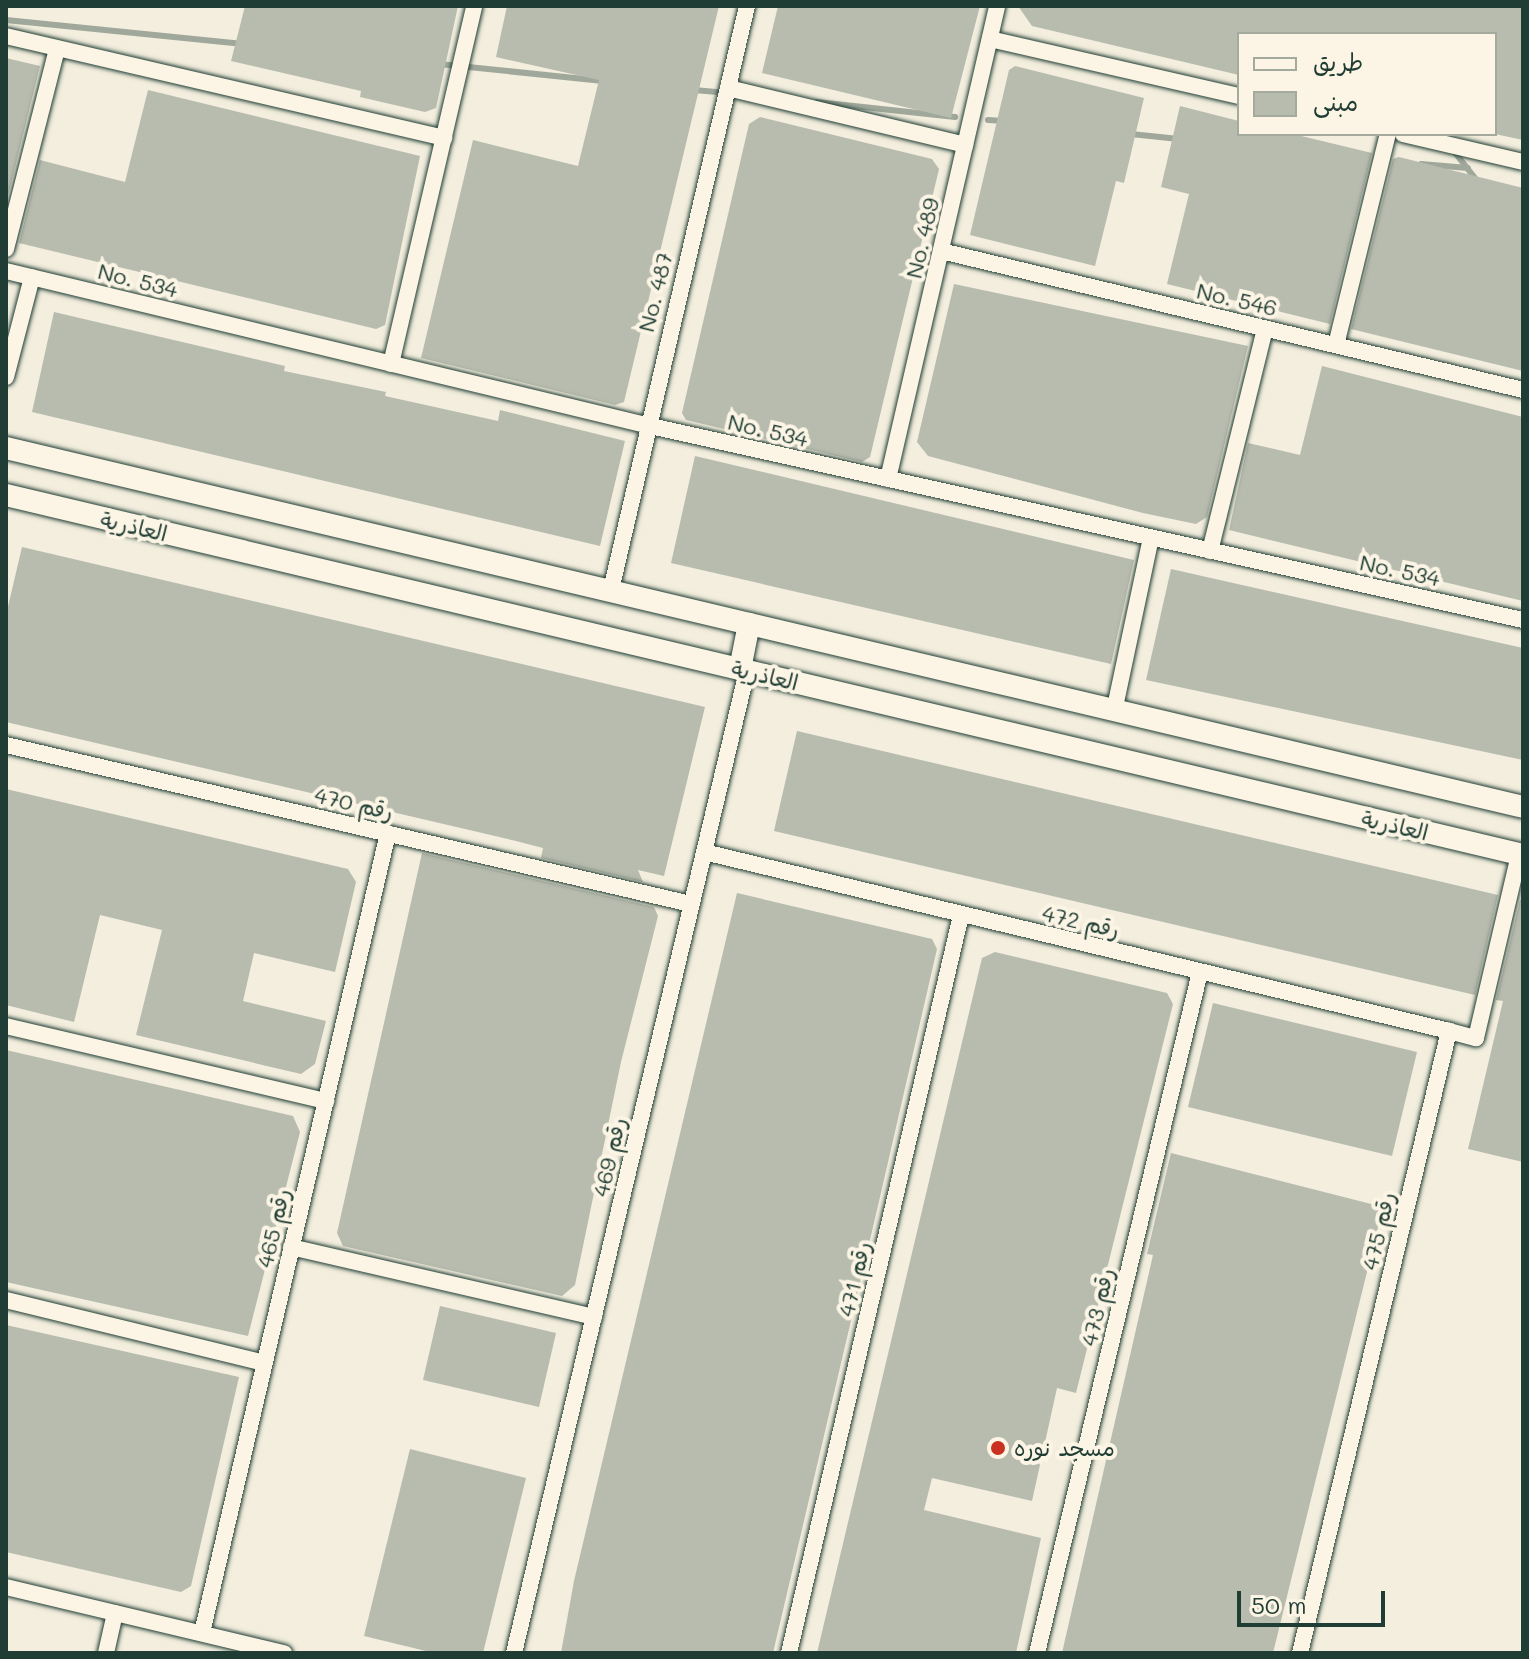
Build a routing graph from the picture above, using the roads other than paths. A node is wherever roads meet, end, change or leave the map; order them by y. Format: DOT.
graph roads {
  1 [pos="474,6"];
  2 [pos="747,6"];
  3 [pos="997,6"];
  4 [pos="6,36"];
  5 [pos="990,39"];
  6 [pos="57,49"];
  7 [pos="728,88"];
  8 [pos="1237,96"];
  9 [pos="1388,136"];
  10 [pos="1412,136"];
  11 [pos="444,138"];
  12 [pos="965,145"];
  13 [pos="1523,162"];
  14 [pos="6,249"];
  15 [pos="941,251"];
  16 [pos="6,271"];
  17 [pos="32,277"];
  18 [pos="1265,329"];
  19 [pos="1336,345"];
  20 [pos="391,364"];
  21 [pos="6,377"];
  22 [pos="1523,390"];
  23 [pos="646,425"];
  24 [pos="6,448"];
  25 [pos="888,479"];
  26 [pos="6,495"];
  27 [pos="1151,538"];
  28 [pos="1210,551"];
  29 [pos="611,590"];
  30 [pos="1523,620"];
  31 [pos="749,624"];
  32 [pos="743,670"];
  33 [pos="1115,707"];
  34 [pos="6,745"];
  35 [pos="1523,807"];
  36 [pos="388,833"];
  37 [pos="704,852"];
  38 [pos="1521,855"];
  39 [pos="691,904"];
  40 [pos="961,915"];
  41 [pos="1200,972"];
  42 [pos="6,1026"];
  43 [pos="1449,1031"];
  44 [pos="326,1101"];
  45 [pos="291,1247"];
  46 [pos="6,1300"];
  47 [pos="594,1317"];
  48 [pos="264,1363"];
  49 [pos="6,1587"];
  50 [pos="115,1613"];
  51 [pos="202,1633"];
  52 [pos="106,1653"];
  53 [pos="284,1653"];
  54 [pos="514,1653"];
  55 [pos="789,1653"];
  56 [pos="1037,1653"];
  57 [pos="1300,1653"];
  1 -- 11 [label="street"];
  2 -- 7 [label="street, No. 487"];
  3 -- 5 [label="street, No. 489"];
  4 -- 6 [label="street"];
  5 -- 8 [label="street"];
  5 -- 12 [label="street, No. 489"];
  6 -- 11 [label="street"];
  6 -- 14 [label="street"];
  7 -- 12 [label="street"];
  7 -- 23 [label="street, No. 487"];
  9 -- 19 [label="street"];
  10 -- 13 [label="street"];
  11 -- 20 [label="street"];
  12 -- 15 [label="street, No. 489"];
  15 -- 18 [label="street, No. 546"];
  15 -- 25 [label="street, No. 489"];
  16 -- 17 [label="street, No. 534"];
  17 -- 20 [label="street, No. 534"];
  17 -- 21 [label="street"];
  18 -- 19 [label="street, No. 546"];
  18 -- 28 [label="street"];
  19 -- 22 [label="street, No. 546"];
  20 -- 23 [label="street, No. 534"];
  23 -- 25 [label="street, No. 534"];
  23 -- 29 [label="street, No. 487"];
  24 -- 29 [label="street"];
  25 -- 27 [label="street, No. 534"];
  26 -- 32 [label="street, العاذرية"];
  27 -- 28 [label="street, No. 534"];
  27 -- 33 [label="street"];
  28 -- 30 [label="street, No. 534"];
  29 -- 31 [label="street"];
  31 -- 32 [label="street"];
  31 -- 33 [label="street"];
  32 -- 37 [label="street, رقم 469"];
  32 -- 38 [label="street, العاذرية"];
  33 -- 35 [label="street"];
  34 -- 36 [label="street, رقم 470"];
  36 -- 39 [label="street, رقم 470"];
  36 -- 44 [label="street, رقم 465"];
  37 -- 39 [label="street, رقم 469"];
  37 -- 40 [label="street, رقم 472"];
  38 -- 43 [label="street"];
  39 -- 47 [label="street, رقم 469"];
  40 -- 41 [label="street, رقم 472"];
  40 -- 55 [label="street, رقم 471"];
  41 -- 43 [label="street, رقم 472"];
  41 -- 56 [label="street, رقم 473"];
  42 -- 44 [label="street"];
  43 -- 57 [label="street, رقم 475"];
  44 -- 45 [label="street, رقم 465"];
  45 -- 47 [label="street"];
  45 -- 48 [label="street, رقم 465"];
  46 -- 48 [label="street"];
  47 -- 54 [label="street, رقم 469"];
  48 -- 51 [label="street, رقم 465"];
  49 -- 50 [label="street"];
  50 -- 51 [label="street"];
  50 -- 52 [label="street"];
  51 -- 53 [label="street"];
}
